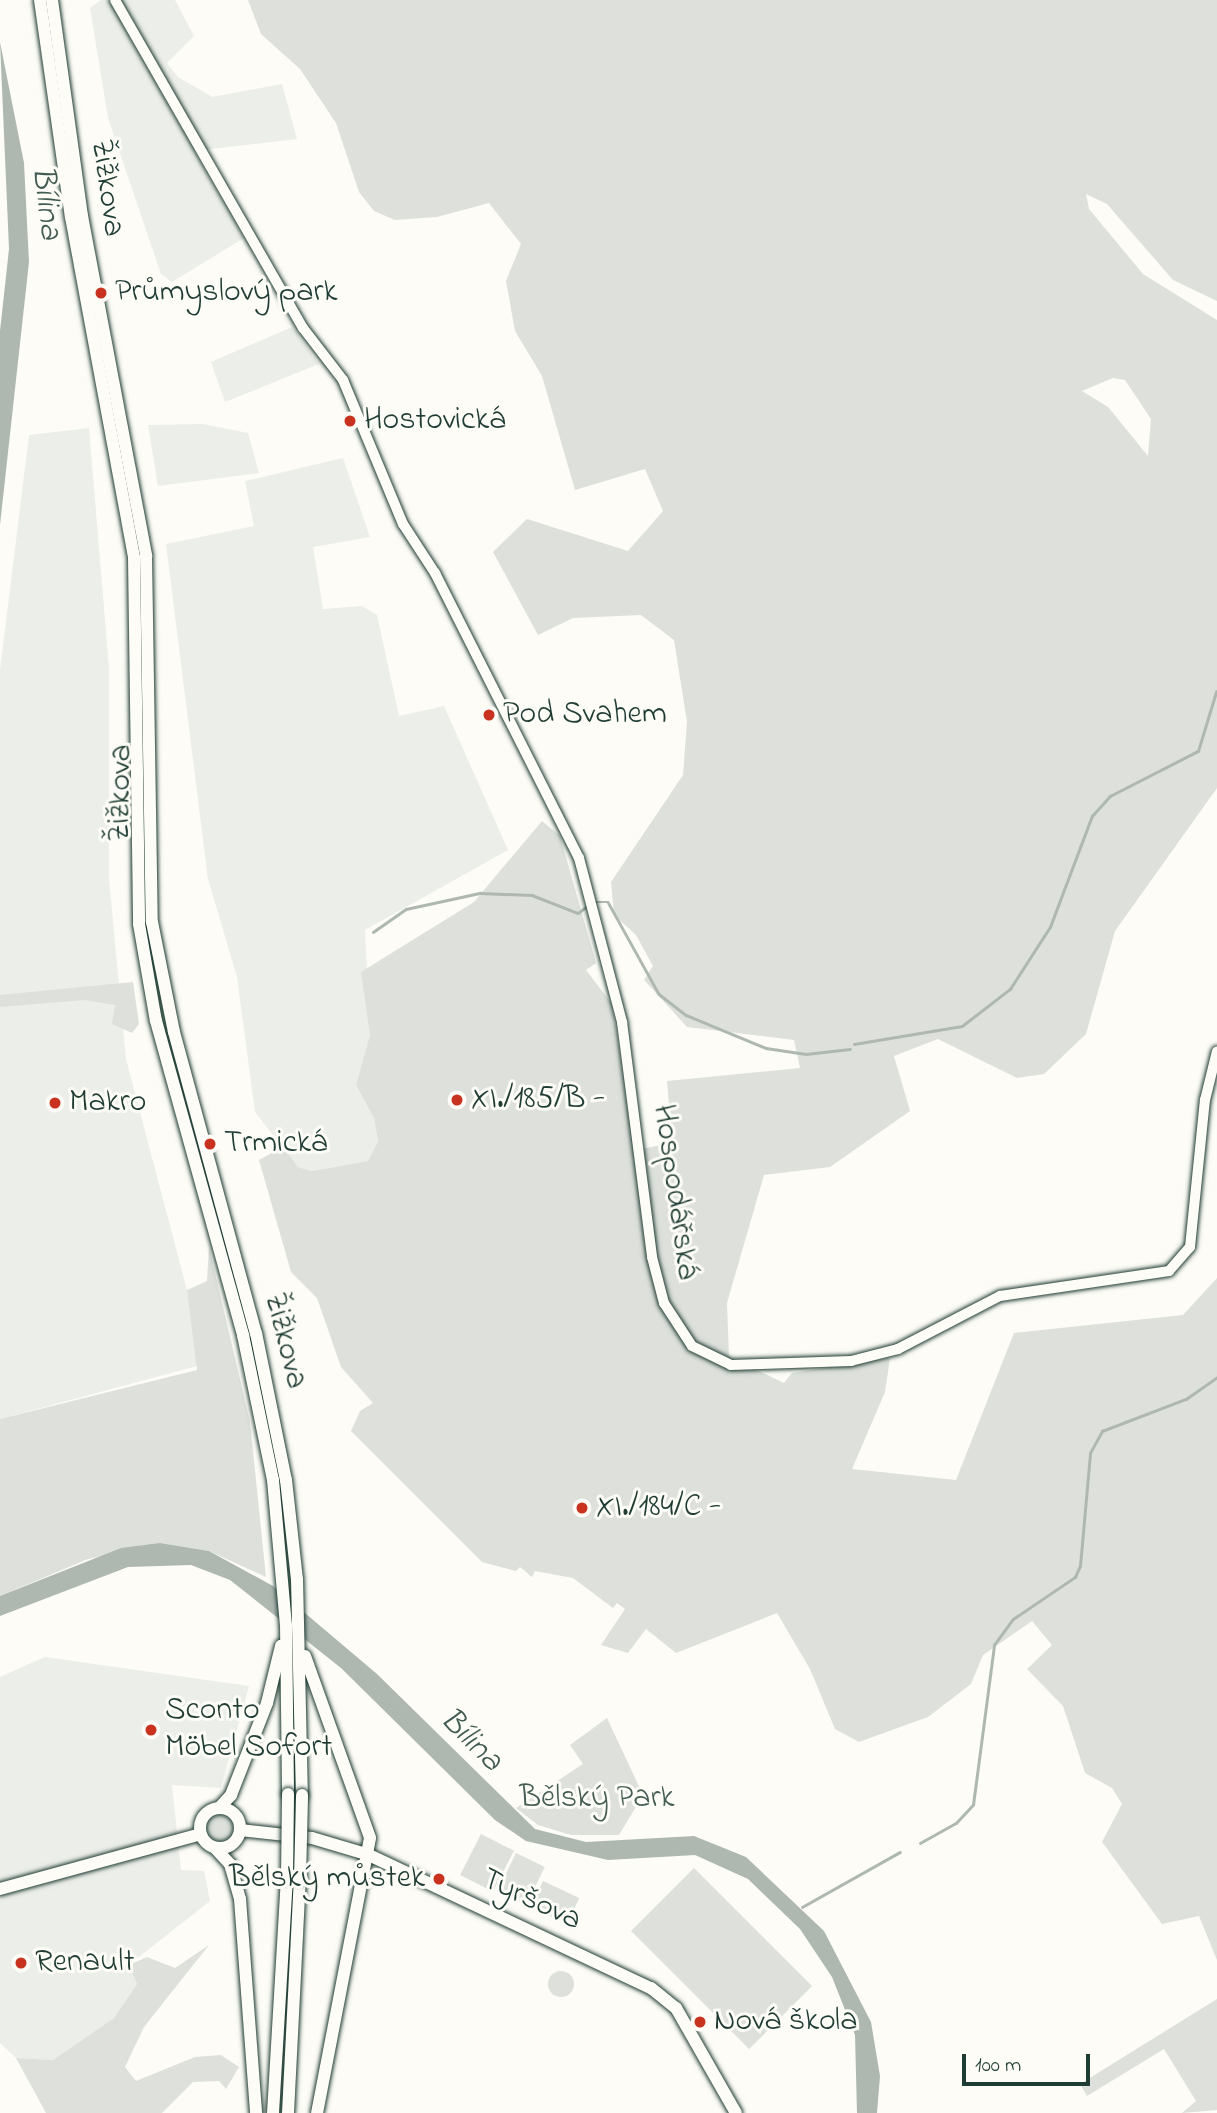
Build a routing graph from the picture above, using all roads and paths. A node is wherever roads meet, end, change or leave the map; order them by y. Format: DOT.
graph roads {
  1 [pos="40,0"];
  2 [pos="52,0"];
  3 [pos="115,0"];
  4 [pos="1217,1051"];
  5 [pos="286,1625"];
  6 [pos="300,1639"];
  7 [pos="219,1808"];
  8 [pos="240,1830"];
  9 [pos="201,1833"];
  10 [pos="215,1847"];
  11 [pos="369,1855"];
  12 [pos="0,1889"];
  13 [pos="256,2113"];
  14 [pos="274,2113"];
  15 [pos="288,2113"];
  16 [pos="317,2113"];
  17 [pos="736,2113"];
  1 -- 5 [label="main road, Žižkova"];
  2 -- 6 [label="main road, Žižkova"];
  3 -- 4 [label="street, Hospodářská"];
  5 -- 7 [label="main road"];
  5 -- 14 [label="main road, bridge"];
  6 -- 11 [label="main road"];
  6 -- 15 [label="main road, Žižkova, bridge"];
  7 -- 8 [label="main road"];
  7 -- 9 [label="main road"];
  8 -- 10 [label="main road"];
  8 -- 11 [label="main road, Tyršova"];
  9 -- 10 [label="main road"];
  9 -- 12 [label="main road"];
  10 -- 13 [label="main road"];
  11 -- 16 [label="main road"];
  11 -- 17 [label="main road, Tyršova"];
}
